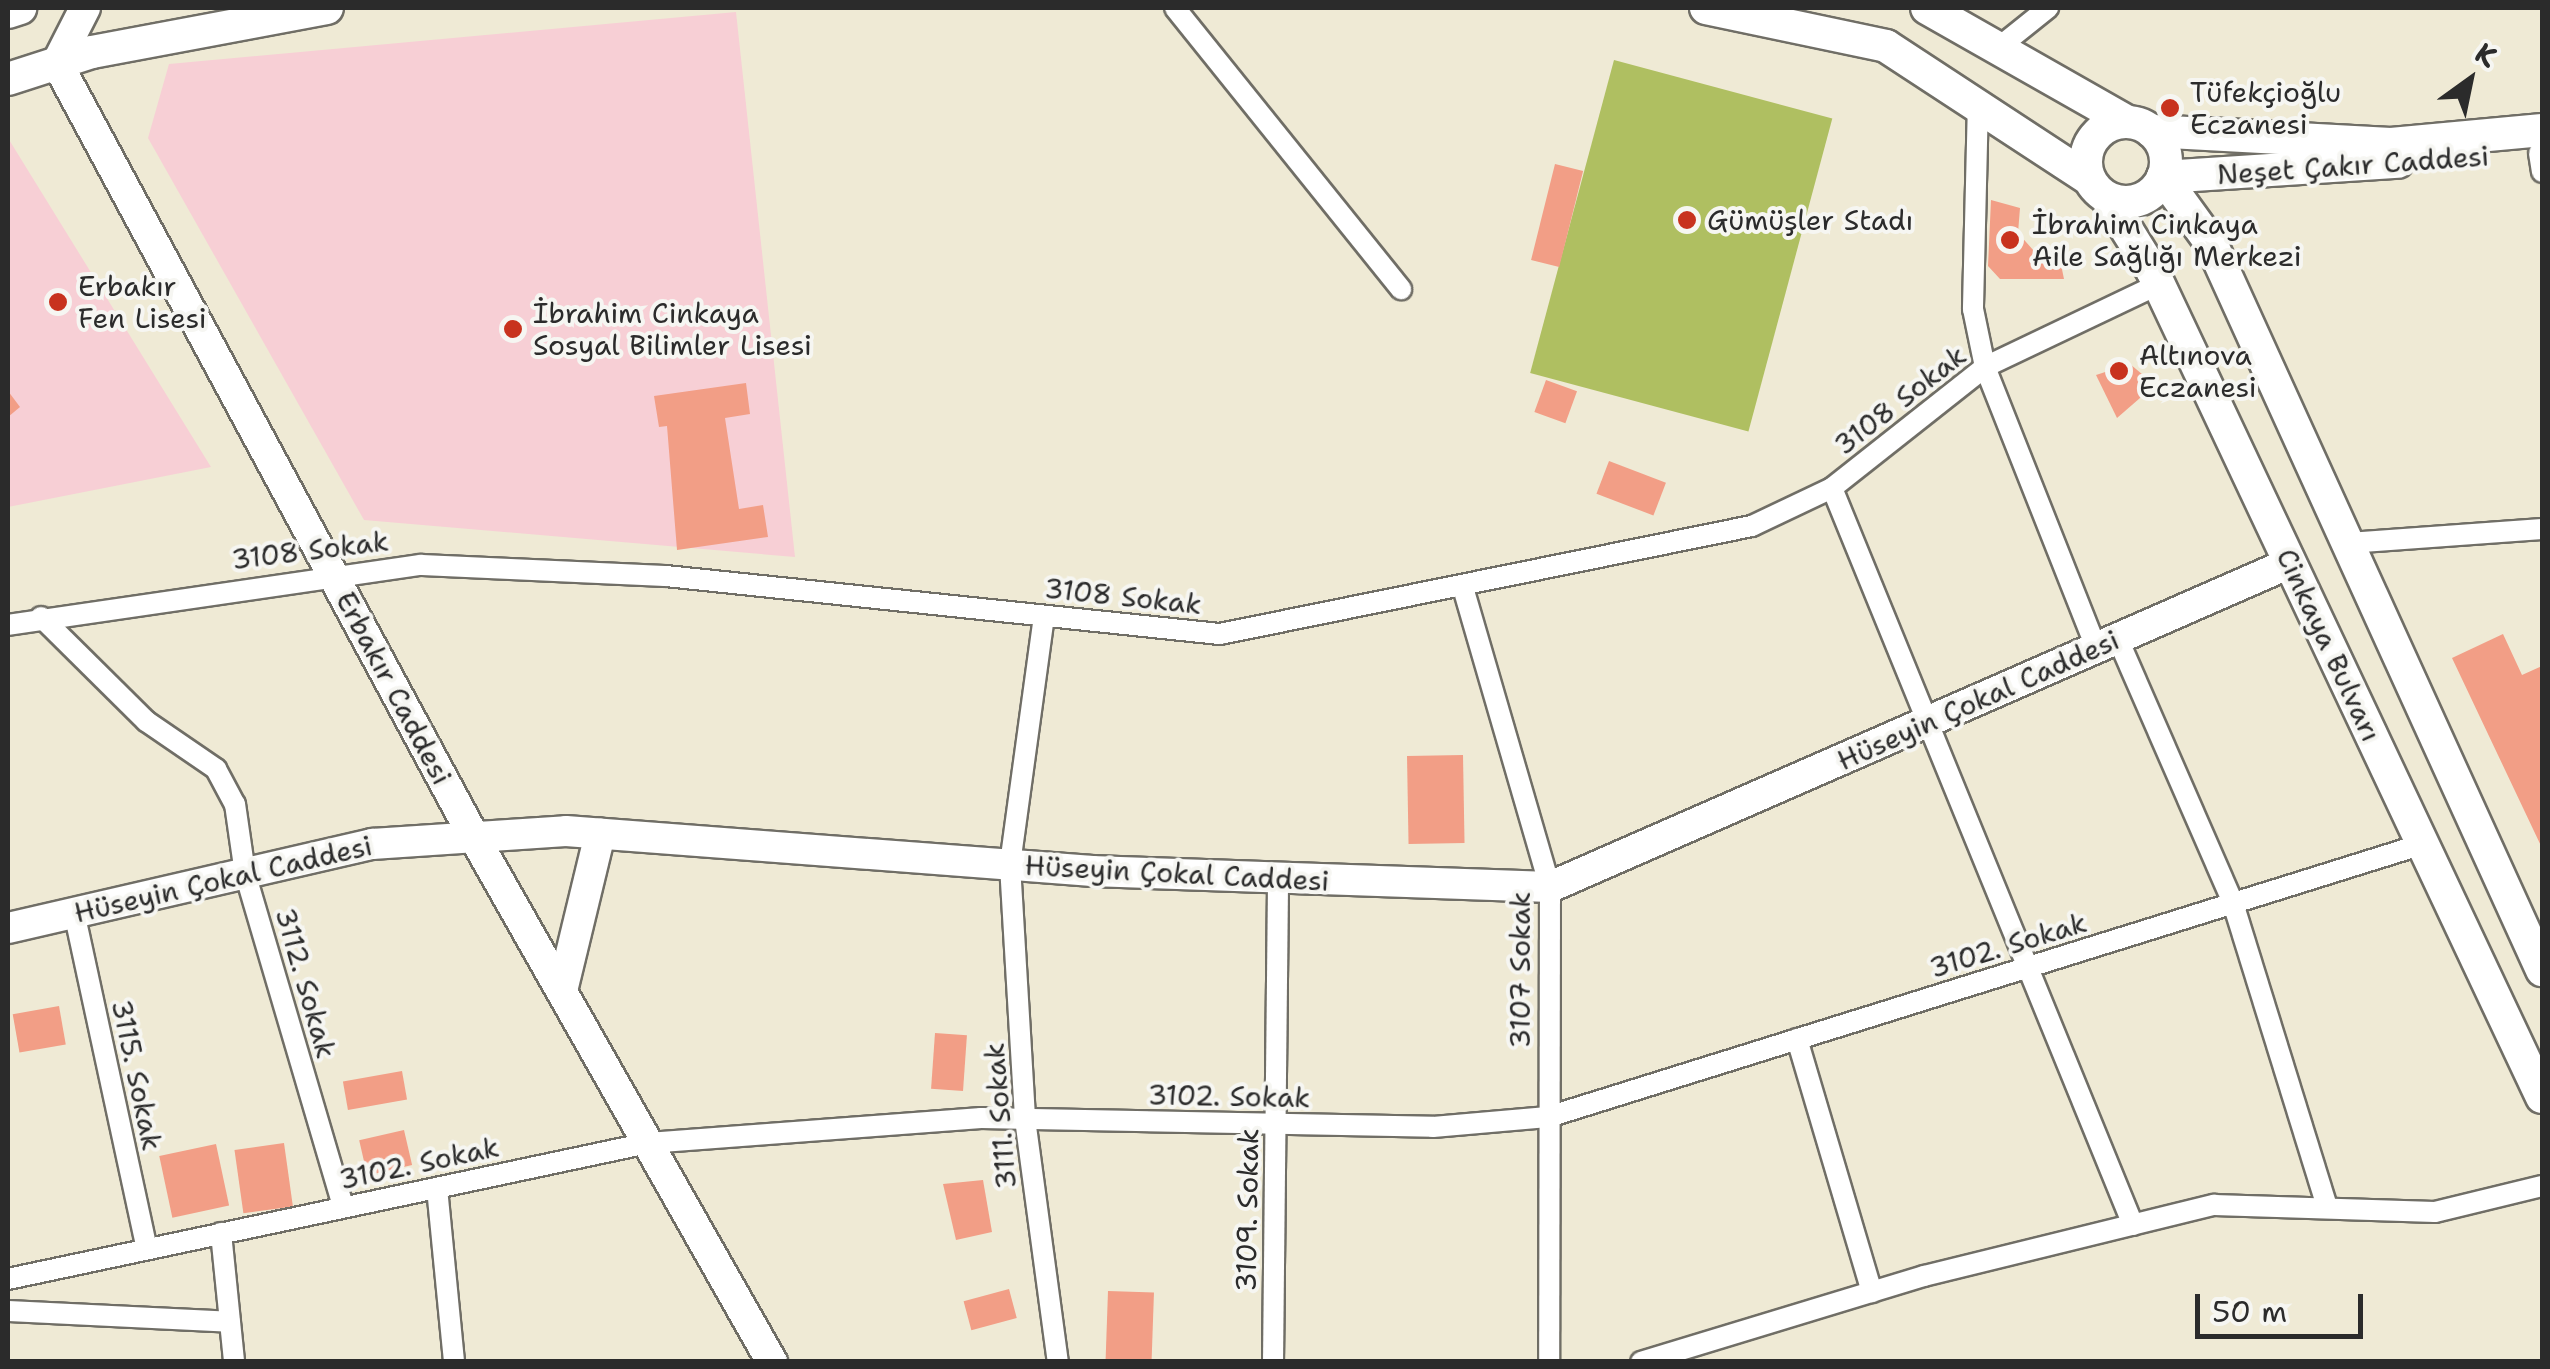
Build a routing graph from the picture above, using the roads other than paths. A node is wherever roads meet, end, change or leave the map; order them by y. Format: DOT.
graph roads {
  1 [pos="20,8"];
  2 [pos="85,8"];
  3 [pos="327,8"];
  4 [pos="1175,8"];
  5 [pos="1706,8"];
  6 [pos="1927,8"];
  7 [pos="2048,8"];
  8 [pos="8,12"];
  9 [pos="2003,44"];
  10 [pos="57,63"];
  11 [pos="8,79"];
  12 [pos="1978,102"];
  13 [pos="2138,126"];
  14 [pos="2542,152"];
  15 [pos="2163,176"];
  16 [pos="2098,188"];
  17 [pos="2158,284"];
  18 [pos="1401,288"];
  19 [pos="1985,366"];
  20 [pos="1832,488"];
  21 [pos="2542,529"];
  22 [pos="2348,542"];
  23 [pos="2290,563"];
  24 [pos="331,572"];
  25 [pos="1464,590"];
  26 [pos="1044,616"];
  27 [pos="41,617"];
  28 [pos="8,625"];
  29 [pos="2106,642"];
  30 [pos="1931,720"];
  31 [pos="600,834"];
  32 [pos="474,837"];
  33 [pos="2423,844"];
  34 [pos="1010,864"];
  35 [pos="244,873"];
  36 [pos="1278,879"];
  37 [pos="1550,887"];
  38 [pos="2232,903"];
  39 [pos="74,912"];
  40 [pos="8,928"];
  41 [pos="2022,969"];
  42 [pos="2542,970"];
  43 [pos="562,991"];
  44 [pos="1797,1040"];
  45 [pos="2542,1096"];
  46 [pos="1548,1117"];
  47 [pos="1025,1119"];
  48 [pos="1275,1124"];
  49 [pos="648,1143"];
  50 [pos="2542,1186"];
  51 [pos="437,1188"];
  52 [pos="2327,1206"];
  53 [pos="343,1207"];
  54 [pos="2134,1225"];
  55 [pos="221,1234"];
  56 [pos="147,1249"];
  57 [pos="8,1278"];
  58 [pos="1872,1292"];
  59 [pos="8,1311"];
  60 [pos="230,1322"];
  61 [pos="234,1362"];
  62 [pos="454,1362"];
  63 [pos="772,1362"];
  64 [pos="1058,1362"];
  65 [pos="1272,1362"];
  66 [pos="1549,1362"];
  67 [pos="1641,1362"];
  1 -- 8 [label="main road"];
  2 -- 10 [label="street"];
  3 -- 10 [label="main road"];
  4 -- 18 [label="street"];
  5 -- 12 [label="main road, Cinkaya Bulvarı"];
  6 -- 9 [label="main road"];
  7 -- 9 [label="street"];
  9 -- 13 [label="main road"];
  10 -- 11 [label="main road"];
  10 -- 24 [label="street, Erbakır Caddesi"];
  12 -- 16 [label="main road, Cinkaya Bulvarı"];
  12 -- 19 [label="street"];
  13 -- 14 [label="main road, Neşet Çakır Caddesi"];
  13 -- 15 [label="main road"];
  13 -- 16 [label="main road"];
  14 -- 15 [label="main road, Neşet Çakır Caddesi"];
  15 -- 16 [label="main road"];
  15 -- 22 [label="main road"];
  16 -- 17 [label="main road, Cinkaya Bulvarı"];
  17 -- 19 [label="street, 3108 Sokak"];
  17 -- 23 [label="main road, Cinkaya Bulvarı"];
  19 -- 20 [label="street, 3108 Sokak"];
  19 -- 29 [label="street"];
  20 -- 25 [label="street, 3108 Sokak"];
  20 -- 30 [label="street"];
  21 -- 22 [label="street"];
  22 -- 42 [label="main road"];
  23 -- 29 [label="street, Hüseyin Çokal Caddesi"];
  23 -- 33 [label="main road, Cinkaya Bulvarı"];
  24 -- 26 [label="street, 3108 Sokak"];
  24 -- 27 [label="street, 3108 Sokak"];
  24 -- 32 [label="street, Erbakır Caddesi"];
  25 -- 26 [label="street, 3108 Sokak"];
  25 -- 37 [label="street, 3107 Sokak"];
  26 -- 34 [label="street, 3111. Sokak"];
  27 -- 28 [label="street, 3108 Sokak"];
  27 -- 35 [label="street, 3112. Sokak"];
  29 -- 30 [label="street, Hüseyin Çokal Caddesi"];
  29 -- 38 [label="street"];
  30 -- 37 [label="street, Hüseyin Çokal Caddesi"];
  30 -- 41 [label="street"];
  31 -- 32 [label="street, Hüseyin Çokal Caddesi"];
  31 -- 34 [label="street, Hüseyin Çokal Caddesi"];
  31 -- 43 [label="street"];
  32 -- 35 [label="street, Hüseyin Çokal Caddesi"];
  32 -- 43 [label="street, Erbakır Caddesi"];
  33 -- 38 [label="street, 3102. Sokak"];
  33 -- 45 [label="main road, Cinkaya Bulvarı"];
  34 -- 36 [label="street, Hüseyin Çokal Caddesi"];
  34 -- 47 [label="street, 3111. Sokak"];
  35 -- 39 [label="street, Hüseyin Çokal Caddesi"];
  35 -- 53 [label="street, 3112. Sokak"];
  36 -- 37 [label="street, Hüseyin Çokal Caddesi"];
  36 -- 48 [label="street, 3109. Sokak"];
  37 -- 46 [label="street, 3107 Sokak"];
  38 -- 41 [label="street, 3102. Sokak"];
  38 -- 52 [label="street"];
  39 -- 40 [label="street, Hüseyin Çokal Caddesi"];
  39 -- 56 [label="street, 3115. Sokak"];
  41 -- 44 [label="street, 3102. Sokak"];
  41 -- 54 [label="street"];
  43 -- 49 [label="street, Erbakır Caddesi"];
  44 -- 46 [label="street, 3102. Sokak"];
  44 -- 58 [label="street"];
  46 -- 48 [label="street, 3102. Sokak"];
  46 -- 66 [label="street, 3107 Sokak"];
  47 -- 48 [label="street, 3102. Sokak"];
  47 -- 49 [label="street, 3102. Sokak"];
  47 -- 64 [label="street, 3111. Sokak"];
  48 -- 65 [label="street, 3109. Sokak"];
  49 -- 51 [label="street, 3102. Sokak"];
  49 -- 63 [label="street, Erbakır Caddesi"];
  50 -- 52 [label="street"];
  51 -- 53 [label="street, 3102. Sokak"];
  51 -- 62 [label="street"];
  52 -- 54 [label="street"];
  53 -- 55 [label="street, 3102. Sokak"];
  54 -- 58 [label="street"];
  55 -- 56 [label="street, 3102. Sokak"];
  55 -- 60 [label="street"];
  56 -- 57 [label="street, 3102. Sokak"];
  58 -- 67 [label="street"];
  59 -- 60 [label="street"];
  60 -- 61 [label="street"];
}
